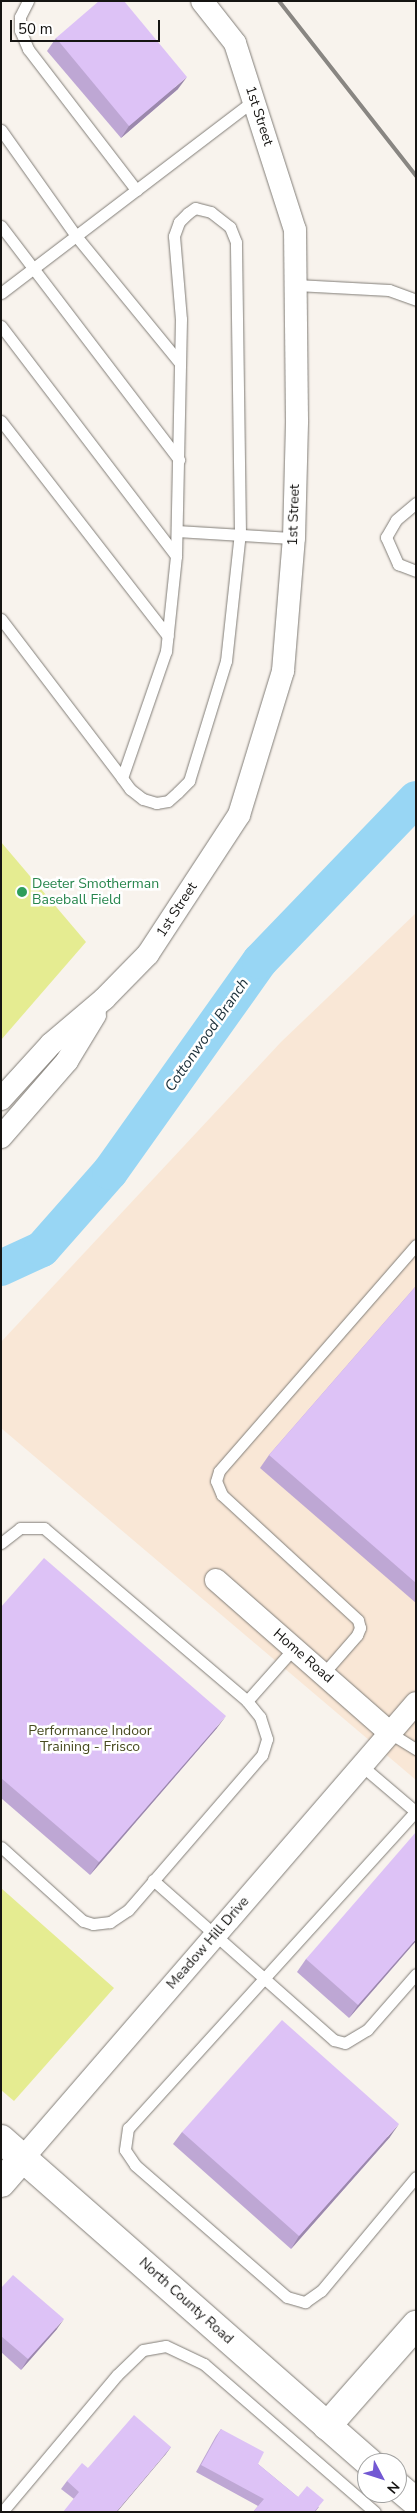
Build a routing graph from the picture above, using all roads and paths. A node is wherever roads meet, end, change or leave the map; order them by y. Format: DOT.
graph roads {
  1 [pos="28,1"];
  2 [pos="202,1"];
  3 [pos="254,100"];
  4 [pos="1,130"];
  5 [pos="136,190"];
  6 [pos="1,226"];
  7 [pos="76,236"];
  8 [pos="34,268"];
  9 [pos="296,285"];
  10 [pos="1,293"];
  11 [pos="416,300"];
  12 [pos="1,326"];
  13 [pos="180,363"];
  14 [pos="1,421"];
  15 [pos="179,460"];
  16 [pos="416,502"];
  17 [pos="178,531"];
  18 [pos="240,533"];
  19 [pos="294,538"];
  20 [pos="176,556"];
  21 [pos="416,571"];
  22 [pos="1,619"];
  23 [pos="168,636"];
  24 [pos="122,778"];
  25 [pos="104,999"];
  26 [pos="1,1099"];
  27 [pos="1,1138"];
  28 [pos="416,1245"];
  29 [pos="1,1543"];
  30 [pos="216,1580"];
  31 [pos="294,1648"];
  32 [pos="323,1674"];
  33 [pos="247,1701"];
  34 [pos="416,1703"];
  35 [pos="390,1733"];
  36 [pos="416,1749"];
  37 [pos="362,1766"];
  38 [pos="415,1812"];
  39 [pos="1,1847"];
  40 [pos="153,1880"];
  41 [pos="214,1936"];
  42 [pos="416,1974"];
  43 [pos="263,1979"];
  44 [pos="1,2139"];
  45 [pos="23,2158"];
  46 [pos="416,2177"];
  47 [pos="1,2183"];
  48 [pos="416,2325"];
  49 [pos="327,2426"];
  50 [pos="358,2453"];
  51 [pos="2,2512"];
  52 [pos="375,2512"];
  1 -- 5 [label="lane"];
  2 -- 3 [label="street, 1st Street"];
  3 -- 5 [label="lane"];
  3 -- 9 [label="street, 1st Street"];
  4 -- 7 [label="lane"];
  5 -- 7 [label="lane"];
  6 -- 8 [label="lane"];
  7 -- 8 [label="lane"];
  7 -- 13 [label="lane"];
  8 -- 10 [label="lane"];
  8 -- 15 [label="lane"];
  9 -- 11 [label="lane"];
  9 -- 19 [label="street, 1st Street"];
  12 -- 20 [label="lane"];
  13 -- 15 [label="lane"];
  13 -- 18 [label="lane"];
  14 -- 23 [label="lane"];
  15 -- 17 [label="lane"];
  16 -- 21 [label="lane"];
  17 -- 18 [label="lane"];
  17 -- 20 [label="lane"];
  18 -- 19 [label="lane"];
  18 -- 24 [label="lane"];
  19 -- 25 [label="street, 1st Street"];
  20 -- 23 [label="lane"];
  22 -- 24 [label="lane"];
  23 -- 24 [label="lane"];
  25 -- 26 [label="street, 1st Street"];
  25 -- 27 [label="street, 1st Street"];
  28 -- 32 [label="lane"];
  29 -- 33 [label="lane"];
  30 -- 31 [label="street, Home Road"];
  31 -- 32 [label="street, Home Road"];
  31 -- 33 [label="lane"];
  32 -- 35 [label="street, Home Road"];
  33 -- 40 [label="lane"];
  34 -- 35 [label="street, Meadow Hill Drive"];
  35 -- 36 [label="lane"];
  35 -- 37 [label="street, Meadow Hill Drive"];
  37 -- 38 [label="lane"];
  37 -- 41 [label="street, Meadow Hill Drive"];
  38 -- 43 [label="lane"];
  39 -- 40 [label="lane"];
  40 -- 41 [label="lane"];
  41 -- 43 [label="lane"];
  41 -- 45 [label="street, Meadow Hill Drive"];
  42 -- 43 [label="lane"];
  43 -- 46 [label="lane"];
  44 -- 45 [label="street, North County Road"];
  45 -- 47 [label="street, Meadow Hill Drive"];
  45 -- 49 [label="street, North County Road"];
  48 -- 49 [label="street"];
  49 -- 50 [label="street, North County Road"];
  51 -- 52 [label="lane"];
}
